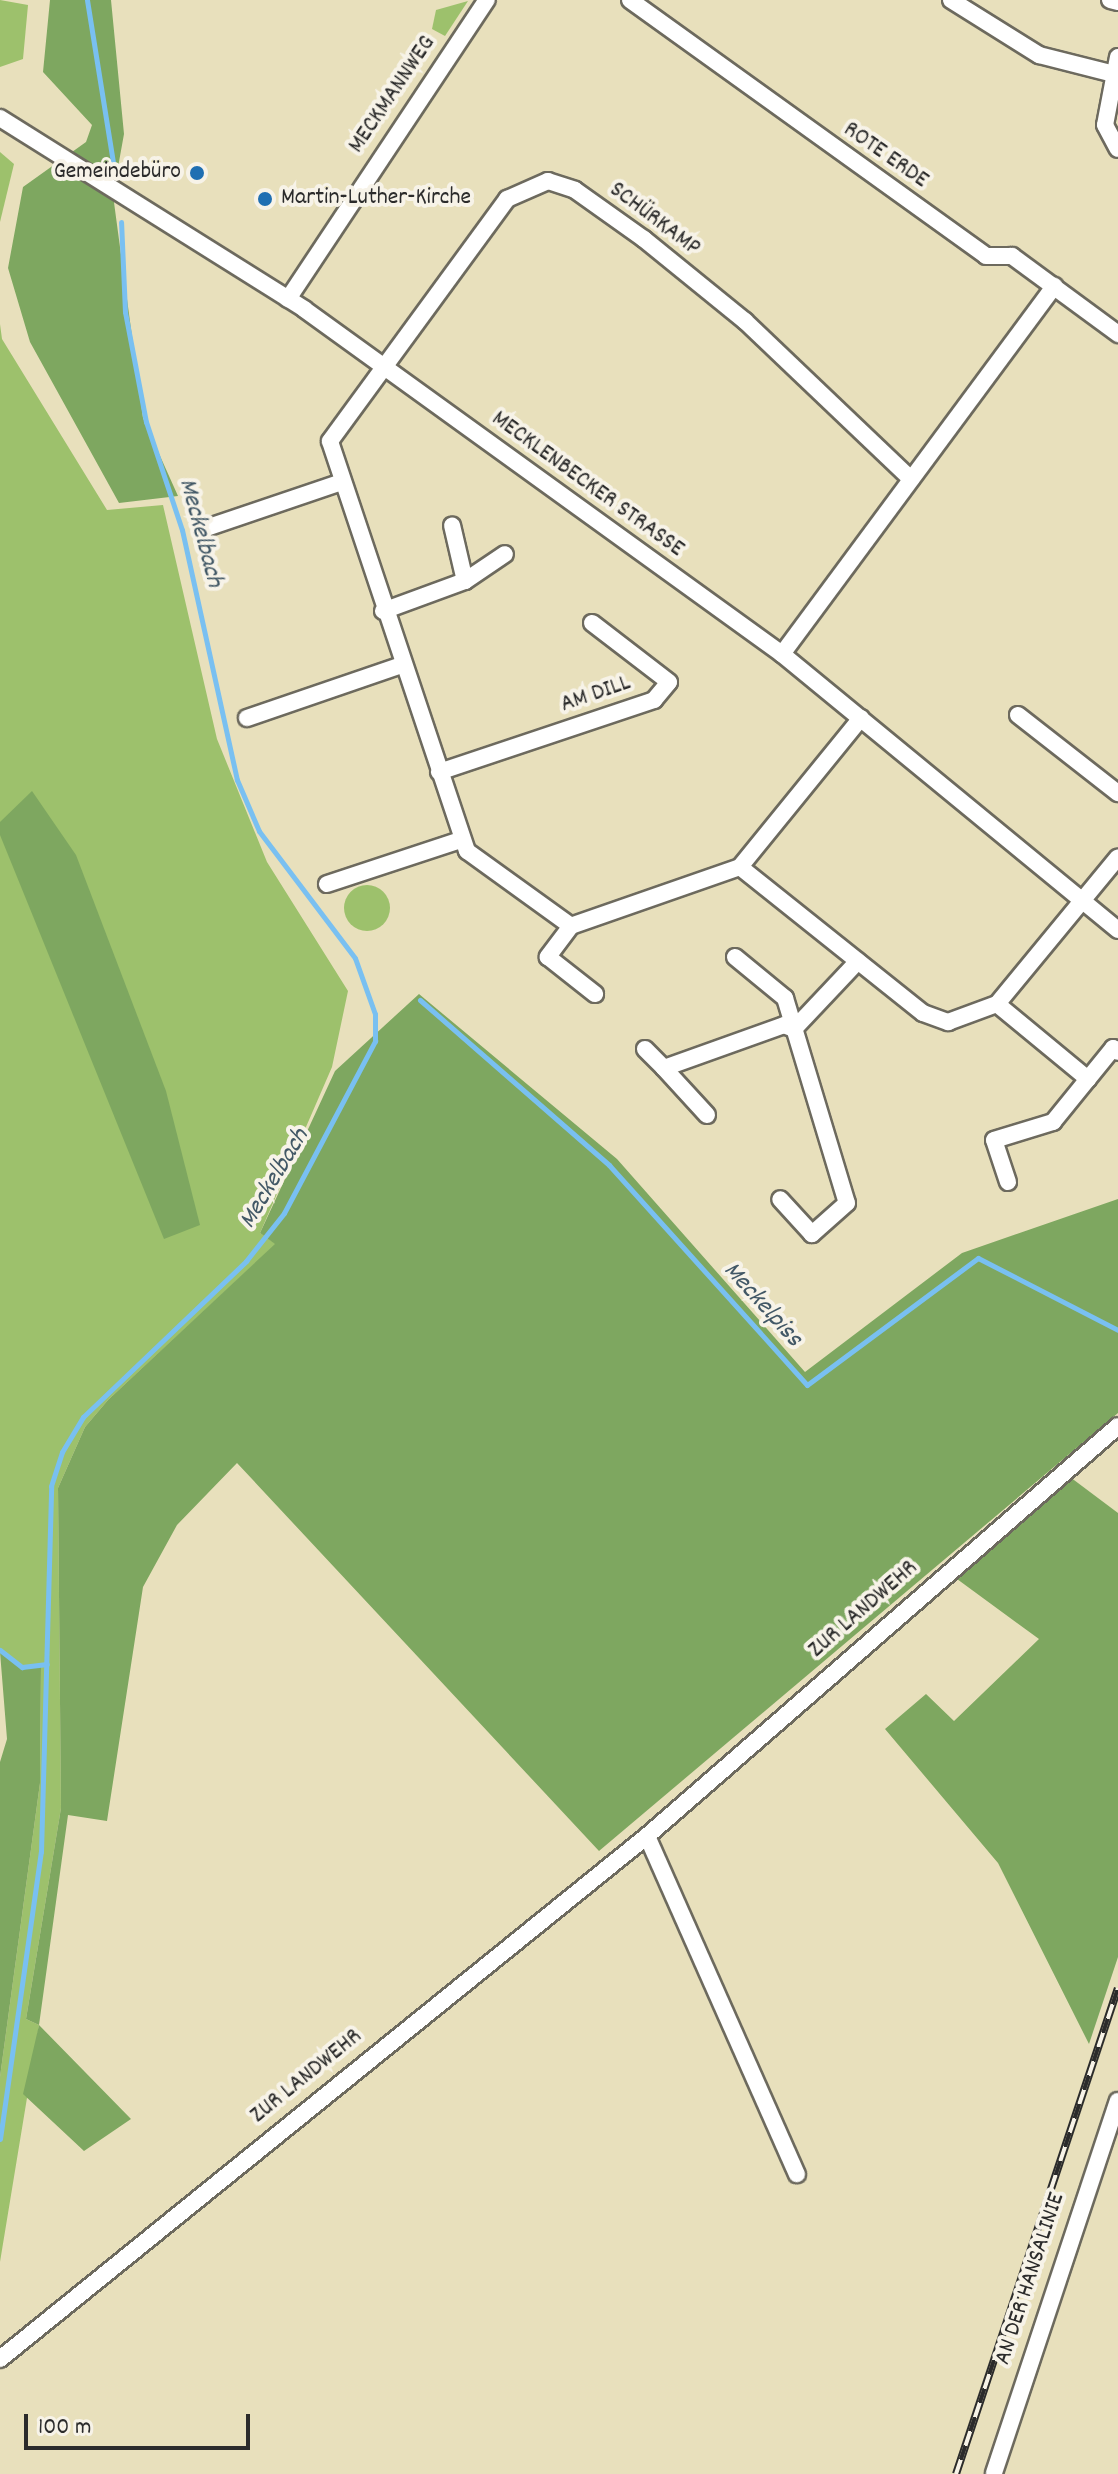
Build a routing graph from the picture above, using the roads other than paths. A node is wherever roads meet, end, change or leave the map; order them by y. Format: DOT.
graph roads {
  1 [pos="487,0"];
  2 [pos="630,0"];
  3 [pos="951,0"];
  4 [pos="1110,0"];
  5 [pos="1118,2"];
  6 [pos="1118,57"];
  7 [pos="1116,75"];
  8 [pos="0,118"];
  9 [pos="1118,149"];
  10 [pos="1054,286"];
  11 [pos="288,299"];
  12 [pos="1118,334"];
  13 [pos="384,366"];
  14 [pos="911,479"];
  15 [pos="339,483"];
  16 [pos="452,525"];
  17 [pos="203,529"];
  18 [pos="505,554"];
  19 [pos="465,581"];
  20 [pos="383,611"];
  21 [pos="592,623"];
  22 [pos="782,654"];
  23 [pos="402,665"];
  24 [pos="1018,715"];
  25 [pos="247,718"];
  26 [pos="861,718"];
  27 [pos="439,772"];
  28 [pos="1118,793"];
  29 [pos="461,840"];
  30 [pos="1118,857"];
  31 [pos="740,867"];
  32 [pos="327,884"];
  33 [pos="1081,900"];
  34 [pos="571,926"];
  35 [pos="1118,930"];
  36 [pos="735,957"];
  37 [pos="858,961"];
  38 [pos="595,994"];
  39 [pos="997,1004"];
  40 [pos="794,1029"];
  41 [pos="645,1049"];
  42 [pos="1118,1052"];
  43 [pos="664,1068"];
  44 [pos="1088,1079"];
  45 [pos="707,1115"];
  46 [pos="1008,1182"];
  47 [pos="780,1199"];
  48 [pos="1118,1426"];
  49 [pos="647,1836"];
  50 [pos="1118,2101"];
  51 [pos="797,2174"];
  52 [pos="0,2359"];
  53 [pos="994,2473"];
  1 -- 11 [label="street, MECKMANNWEG"];
  2 -- 10 [label="street, ROTE ERDE"];
  3 -- 7 [label="street"];
  4 -- 5 [label="street"];
  6 -- 7 [label="street"];
  7 -- 9 [label="street"];
  8 -- 11 [label="street, MECKLENBECKER STRASSE"];
  10 -- 12 [label="street, ROTE ERDE"];
  10 -- 14 [label="street"];
  11 -- 13 [label="street, MECKLENBECKER STRASSE"];
  13 -- 14 [label="street, SCHÜRKAMP"];
  13 -- 15 [label="street"];
  13 -- 22 [label="street, MECKLENBECKER STRASSE"];
  14 -- 22 [label="street"];
  15 -- 17 [label="street"];
  15 -- 20 [label="street"];
  16 -- 19 [label="street"];
  18 -- 19 [label="street"];
  19 -- 20 [label="street"];
  20 -- 23 [label="street"];
  21 -- 27 [label="street, AM DILL"];
  22 -- 26 [label="street, MECKLENBECKER STRASSE"];
  23 -- 25 [label="street"];
  23 -- 27 [label="street"];
  24 -- 28 [label="street"];
  26 -- 31 [label="street"];
  26 -- 33 [label="street, MECKLENBECKER STRASSE"];
  27 -- 29 [label="street"];
  29 -- 32 [label="street"];
  29 -- 34 [label="street"];
  30 -- 33 [label="street"];
  31 -- 34 [label="street"];
  31 -- 37 [label="street"];
  33 -- 35 [label="street, MECKLENBECKER STRASSE"];
  33 -- 39 [label="street"];
  34 -- 38 [label="street"];
  36 -- 40 [label="street"];
  37 -- 39 [label="street"];
  37 -- 40 [label="street"];
  39 -- 44 [label="street"];
  40 -- 43 [label="street"];
  40 -- 47 [label="street"];
  41 -- 43 [label="street"];
  42 -- 44 [label="street"];
  43 -- 45 [label="street"];
  44 -- 46 [label="street"];
  48 -- 49 [label="street, ZUR LANDWEHR"];
  49 -- 51 [label="street"];
  49 -- 52 [label="street, ZUR LANDWEHR"];
  50 -- 53 [label="street, AN DER HANSALINIE"];
}
